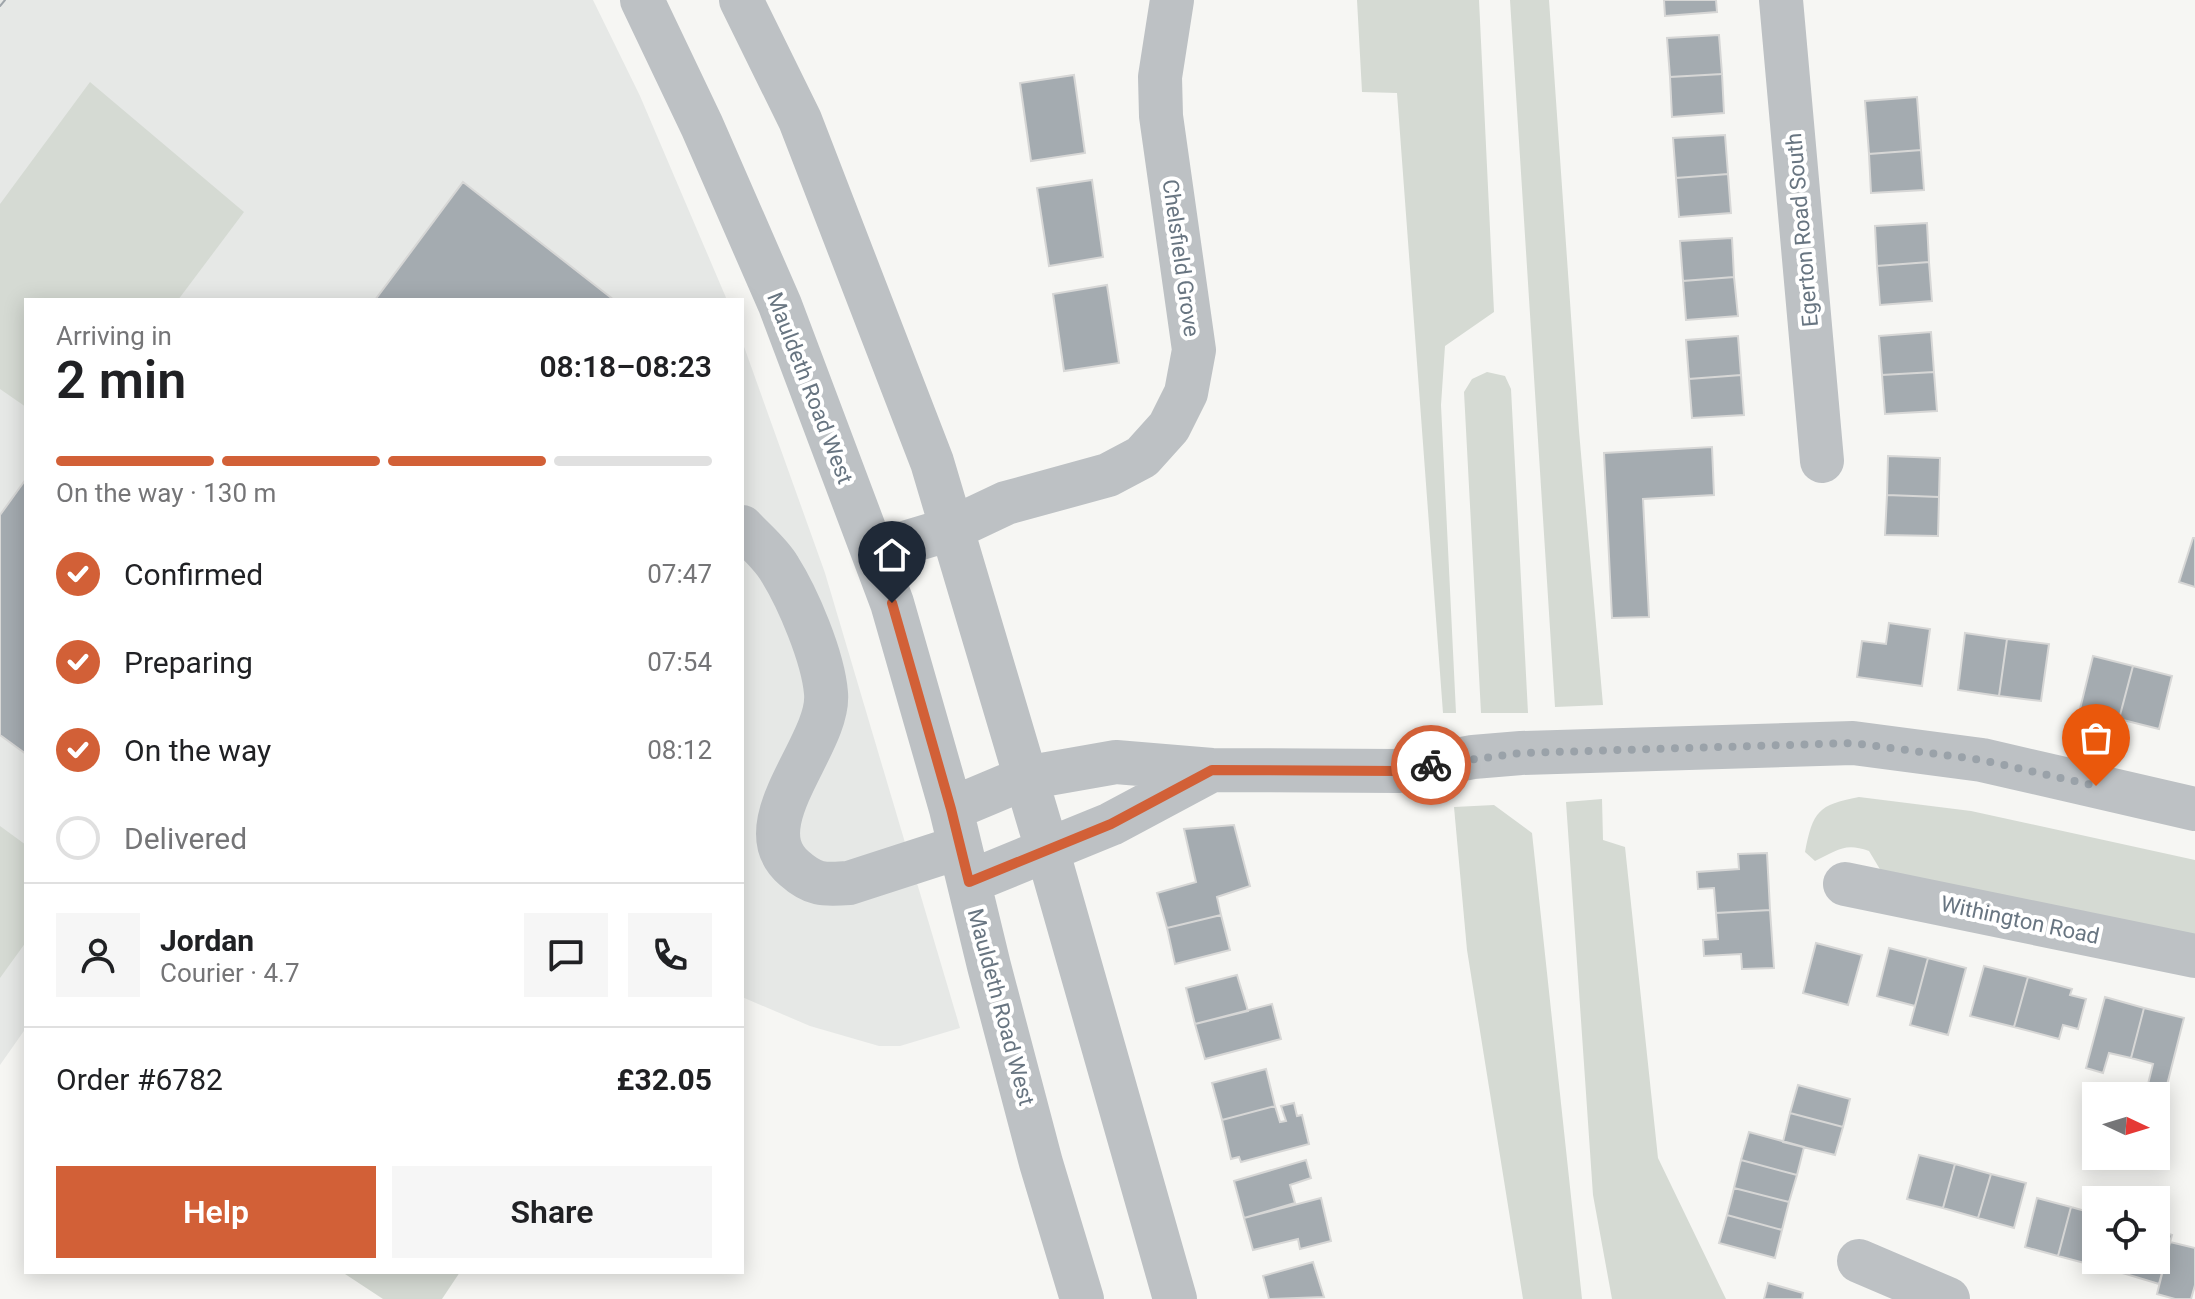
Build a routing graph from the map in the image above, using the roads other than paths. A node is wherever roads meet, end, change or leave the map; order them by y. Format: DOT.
graph roads {
  1 [pos="642,0"];
  2 [pos="741,0"];
  3 [pos="1172,0"];
  4 [pos="1781,0"];
  5 [pos="1822,461"];
  6 [pos="744,529"];
  7 [pos="951,529"];
  8 [pos="874,552"];
  9 [pos="1212,770"];
  10 [pos="1025,778"];
  11 [pos="2195,809"];
  12 [pos="960,846"];
  13 [pos="1047,849"];
  14 [pos="1845,884"];
  15 [pos="2195,956"];
  16 [pos="1859,1261"];
  17 [pos="1082,1299"];
  18 [pos="1175,1299"];
  19 [pos="1948,1299"];
  1 -- 8 [label="street, Mauldeth Road West"];
  2 -- 7 [label="street"];
  3 -- 7 [label="street, Chelsfield Grove"];
  4 -- 5 [label="street, Egerton Road South"];
  6 -- 12 [label="street"];
  7 -- 8 [label="street, Chelsfield Grove"];
  7 -- 10 [label="street"];
  8 -- 12 [label="street, Mauldeth Road West"];
  9 -- 10 [label="street"];
  9 -- 11 [label="street"];
  9 -- 13 [label="street"];
  10 -- 12 [label="street"];
  10 -- 13 [label="street"];
  12 -- 13 [label="street"];
  12 -- 17 [label="street, Mauldeth Road West"];
  13 -- 18 [label="street"];
  14 -- 15 [label="street, Withington Road"];
  16 -- 19 [label="street"];
}
